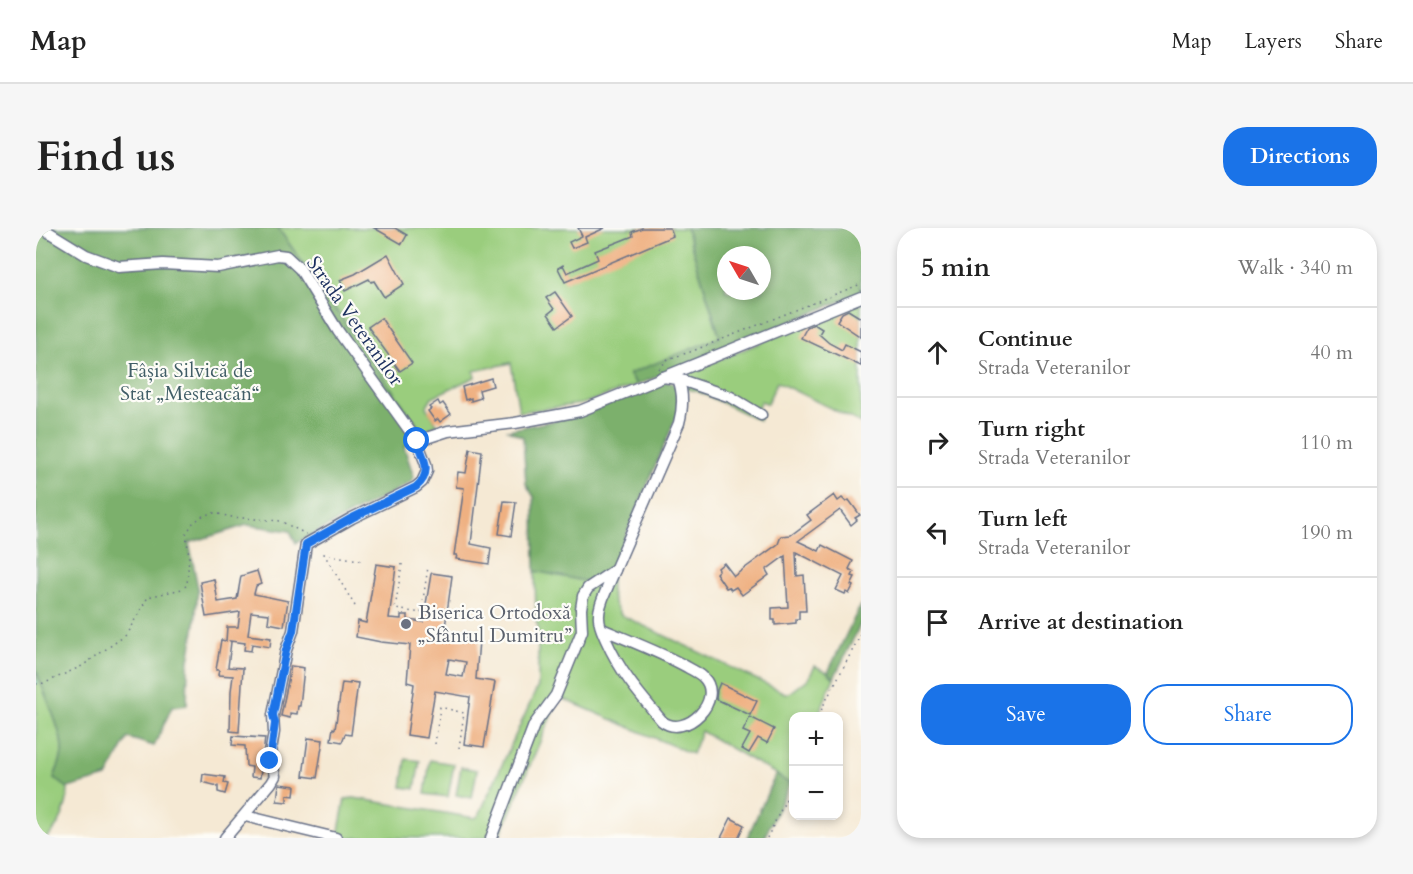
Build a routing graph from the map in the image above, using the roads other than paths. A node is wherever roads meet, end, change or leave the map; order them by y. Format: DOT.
graph roads {
  1 [pos="42,228"];
  2 [pos="861,297"];
  3 [pos="662,377"];
  4 [pos="678,380"];
  5 [pos="761,415"];
  6 [pos="417,441"];
  7 [pos="615,570"];
  8 [pos="602,629"];
  9 [pos="245,816"];
  10 [pos="225,838"];
  11 [pos="336,838"];
  12 [pos="491,838"];
  1 -- 6 [label="street, Strada Veteranilor"];
  2 -- 3 [label="street"];
  3 -- 4 [label="street"];
  3 -- 6 [label="street"];
  4 -- 5 [label="street"];
  4 -- 7 [label="street"];
  6 -- 9 [label="street, Strada Veteranilor"];
  7 -- 8 [label="street"];
  7 -- 12 [label="street"];
  8 -- 8 [label="street"];
  9 -- 10 [label="street"];
  9 -- 11 [label="street"];
}
